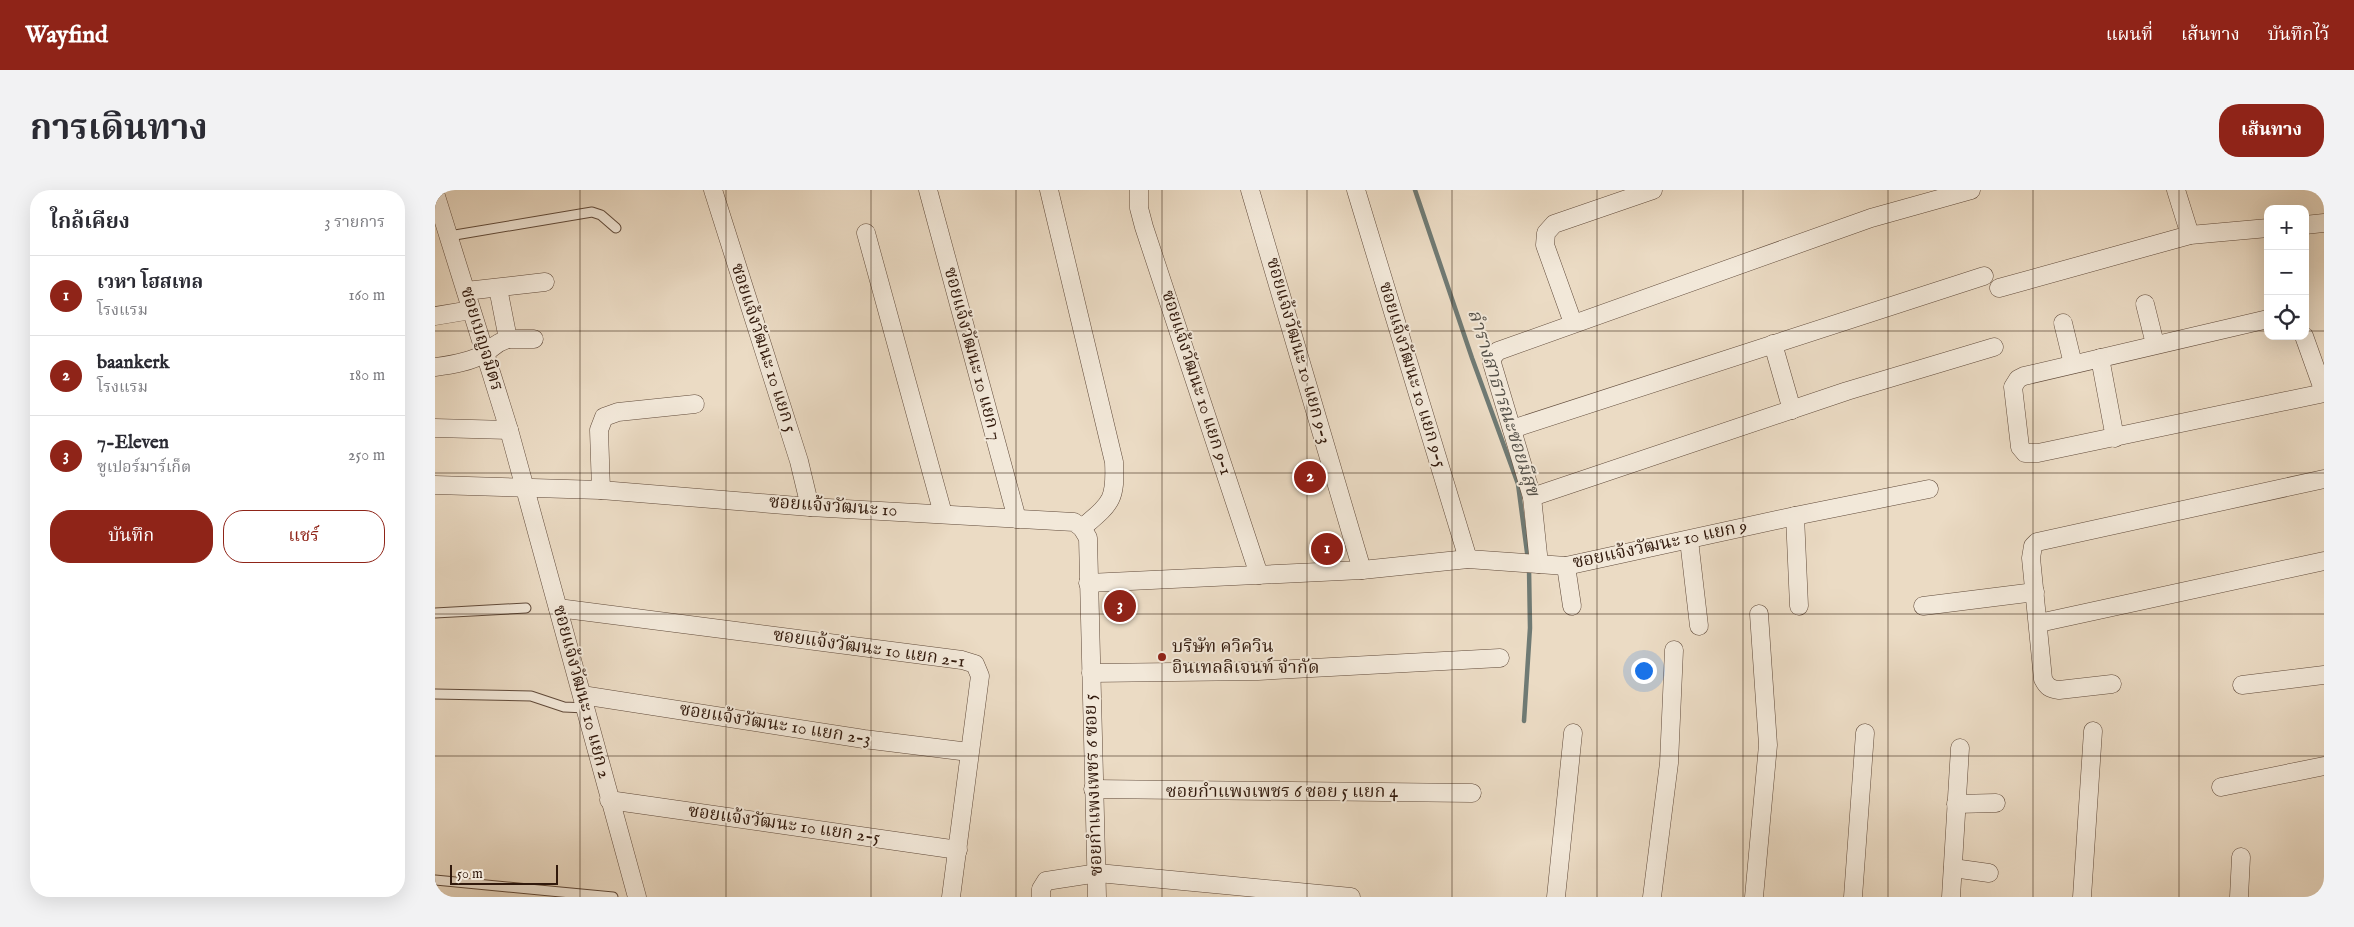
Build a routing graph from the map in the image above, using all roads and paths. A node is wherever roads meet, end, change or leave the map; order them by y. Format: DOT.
graph roads {
  1 [pos="713,190"];
  2 [pos="928,190"];
  3 [pos="1049,190"];
  4 [pos="1139,190"];
  5 [pos="1250,190"];
  6 [pos="1356,190"];
  7 [pos="1653,190"];
  8 [pos="1971,190"];
  9 [pos="2176,190"];
  10 [pos="440,194"];
  11 [pos="2324,223"];
  12 [pos="2309,225"];
  13 [pos="616,228"];
  14 [pos="2264,228"];
  15 [pos="866,233"];
  16 [pos="2190,235"];
  17 [pos="449,236"];
  18 [pos="1984,276"];
  19 [pos="545,282"];
  20 [pos="498,288"];
  21 [pos="1999,288"];
  22 [pos="466,291"];
  23 [pos="2145,304"];
  24 [pos="471,310"];
  25 [pos="435,316"];
  26 [pos="2264,320"];
  27 [pos="1573,323"];
  28 [pos="2063,323"];
  29 [pos="508,339"];
  30 [pos="534,339"];
  31 [pos="2305,340"];
  32 [pos="1773,344"];
  33 [pos="2155,344"];
  34 [pos="1994,347"];
  35 [pos="485,354"];
  36 [pos="2100,358"];
  37 [pos="2073,364"];
  38 [pos="435,367"];
  39 [pos="2324,392"];
  40 [pos="695,404"];
  41 [pos="1792,410"];
  42 [pos="435,428"];
  43 [pos="1513,428"];
  44 [pos="509,430"];
  45 [pos="2115,438"];
  46 [pos="2324,479"];
  47 [pos="435,485"];
  48 [pos="524,487"];
  49 [pos="1929,489"];
  50 [pos="601,490"];
  51 [pos="1532,497"];
  52 [pos="810,507"];
  53 [pos="943,514"];
  54 [pos="1795,516"];
  55 [pos="1017,519"];
  56 [pos="1082,528"];
  57 [pos="1689,540"];
  58 [pos="1468,559"];
  59 [pos="2324,561"];
  60 [pos="1533,563"];
  61 [pos="1565,566"];
  62 [pos="1362,570"];
  63 [pos="1259,575"];
  64 [pos="1088,583"];
  65 [pos="2035,592"];
  66 [pos="1572,606"];
  67 [pos="1799,606"];
  68 [pos="1923,606"];
  69 [pos="526,608"];
  70 [pos="558,608"];
  71 [pos="435,613"];
  72 [pos="1759,614"];
  73 [pos="2039,623"];
  74 [pos="1699,626"];
  75 [pos="1674,650"];
  76 [pos="1500,658"];
  77 [pos="1091,673"];
  78 [pos="2324,675"];
  79 [pos="2112,684"];
  80 [pos="2243,684"];
  81 [pos="435,694"];
  82 [pos="584,701"];
  83 [pos="2093,731"];
  84 [pos="1573,733"];
  85 [pos="1865,733"];
  86 [pos="1960,748"];
  87 [pos="969,752"];
  88 [pos="2324,766"];
  89 [pos="2221,787"];
  90 [pos="1093,790"];
  91 [pos="1472,793"];
  92 [pos="609,800"];
  93 [pos="1996,803"];
  94 [pos="1956,804"];
  95 [pos="957,850"];
  96 [pos="2241,857"];
  97 [pos="1953,868"];
  98 [pos="1097,873"];
  99 [pos="1989,873"];
  100 [pos="435,880"];
  101 [pos="1259,893"];
  102 [pos="613,897"];
  103 [pos="637,897"];
  104 [pos="951,897"];
  105 [pos="1041,897"];
  106 [pos="1097,897"];
  107 [pos="1351,897"];
  108 [pos="1556,897"];
  109 [pos="1652,897"];
  110 [pos="1754,897"];
  111 [pos="1853,897"];
  112 [pos="1951,897"];
  113 [pos="2082,897"];
  114 [pos="2239,897"];
  1 -- 52 [label="street, ซอยแจ้งวัฒนะ 10 แยก 5"];
  2 -- 55 [label="street, ซอยแจ้งวัฒนะ 10 แยก 7"];
  3 -- 56 [label="street"];
  4 -- 63 [label="street, ซอยแจ้งวัฒนะ 10 แยก 9-1"];
  5 -- 62 [label="street, ซอยแจ้งวัฒนะ 10 แยก 9-3"];
  6 -- 58 [label="street, ซอยแจ้งวัฒนะ 10 แยก 9-5"];
  7 -- 27 [label="street"];
  8 -- 27 [label="street"];
  9 -- 16 [label="street"];
  10 -- 17 [label="street, ซอยเบญจมิตร"];
  11 -- 12 [label="street"];
  13 -- 17 [label="lane"];
  14 -- 16 [label="street"];
  15 -- 53 [label="street"];
  16 -- 21 [label="street"];
  17 -- 22 [label="street, ซอยเบญจมิตร"];
  18 -- 32 [label="street"];
  19 -- 20 [label="street"];
  20 -- 22 [label="street"];
  20 -- 29 [label="street"];
  22 -- 24 [label="street, ซอยเบญจมิตร"];
  23 -- 33 [label="street"];
  24 -- 25 [label="street"];
  24 -- 35 [label="street, ซอยเบญจมิตร"];
  26 -- 33 [label="street"];
  27 -- 43 [label="street"];
  28 -- 37 [label="street"];
  29 -- 30 [label="street"];
  29 -- 35 [label="street"];
  31 -- 39 [label="street"];
  32 -- 41 [label="street"];
  32 -- 43 [label="street"];
  33 -- 36 [label="street"];
  34 -- 41 [label="street"];
  35 -- 38 [label="street"];
  35 -- 44 [label="street, ซอยเบญจมิตร"];
  36 -- 37 [label="street"];
  36 -- 45 [label="street"];
  37 -- 45 [label="street"];
  39 -- 45 [label="street"];
  40 -- 50 [label="street"];
  41 -- 51 [label="street"];
  42 -- 44 [label="street"];
  43 -- 51 [label="street"];
  44 -- 48 [label="street, ซอยเบญจมิตร"];
  46 -- 65 [label="street"];
  47 -- 48 [label="street, ซอยแจ้งวัฒนะ 10"];
  48 -- 50 [label="street, ซอยแจ้งวัฒนะ 10"];
  48 -- 70 [label="street, ซอยแจ้งวัฒนะ 10 แยก 2"];
  49 -- 54 [label="street, ซอยแจ้งวัฒนะ 10 แยก 9"];
  50 -- 52 [label="street, ซอยแจ้งวัฒนะ 10"];
  51 -- 60 [label="street"];
  52 -- 53 [label="street, ซอยแจ้งวัฒนะ 10"];
  53 -- 55 [label="street, ซอยแจ้งวัฒนะ 10"];
  54 -- 57 [label="street, ซอยแจ้งวัฒนะ 10 แยก 9"];
  54 -- 67 [label="street"];
  55 -- 56 [label="street, ซอยแจ้งวัฒนะ 10"];
  56 -- 64 [label="street"];
  57 -- 61 [label="street, ซอยแจ้งวัฒนะ 10 แยก 9"];
  57 -- 74 [label="street"];
  58 -- 60 [label="street, ซอยแจ้งวัฒนะ 10 แยก 9"];
  58 -- 62 [label="street, ซอยแจ้งวัฒนะ 10 แยก 9"];
  59 -- 73 [label="street"];
  60 -- 61 [label="street, ซอยแจ้งวัฒนะ 10 แยก 9"];
  61 -- 66 [label="street"];
  62 -- 63 [label="street, ซอยแจ้งวัฒนะ 10 แยก 9"];
  63 -- 64 [label="street, ซอยแจ้งวัฒนะ 10 แยก 9"];
  64 -- 77 [label="street"];
  65 -- 68 [label="street"];
  65 -- 73 [label="street"];
  69 -- 71 [label="lane"];
  70 -- 82 [label="street, ซอยแจ้งวัฒนะ 10 แยก 2"];
  70 -- 87 [label="street, ซอยแจ้งวัฒนะ 10 แยก 2-1"];
  72 -- 110 [label="street"];
  73 -- 79 [label="street"];
  75 -- 109 [label="street"];
  76 -- 77 [label="street"];
  77 -- 90 [label="street, ซอยกำแพงเพชร 6 ซอย 5"];
  78 -- 80 [label="street"];
  81 -- 82 [label="lane"];
  82 -- 87 [label="street, ซอยแจ้งวัฒนะ 10 แยก 2-3"];
  82 -- 92 [label="street, ซอยแจ้งวัฒนะ 10 แยก 2"];
  83 -- 113 [label="street"];
  84 -- 108 [label="street"];
  85 -- 111 [label="street"];
  86 -- 94 [label="street"];
  87 -- 95 [label="street, ซอยแจ้งวัฒนะ 10 แยก 2-1"];
  88 -- 89 [label="street"];
  90 -- 91 [label="street, ซอยกำแพงเพชร 6 ซอย 5 แยก 4"];
  90 -- 98 [label="street, ซอยกำแพงเพชร 6 ซอย 5"];
  92 -- 95 [label="street, ซอยแจ้งวัฒนะ 10 แยก 2-5"];
  92 -- 103 [label="street, ซอยแจ้งวัฒนะ 10 แยก 2"];
  93 -- 94 [label="street"];
  94 -- 97 [label="street"];
  95 -- 104 [label="street, ซอยแจ้งวัฒนะ 10 แยก 2-1"];
  96 -- 114 [label="street"];
  97 -- 99 [label="street"];
  97 -- 112 [label="street"];
  98 -- 101 [label="street"];
  98 -- 105 [label="street"];
  98 -- 106 [label="street, ซอยกำแพงเพชร 6 ซอย 5"];
  100 -- 102 [label="lane"];
  101 -- 107 [label="street"];
}
